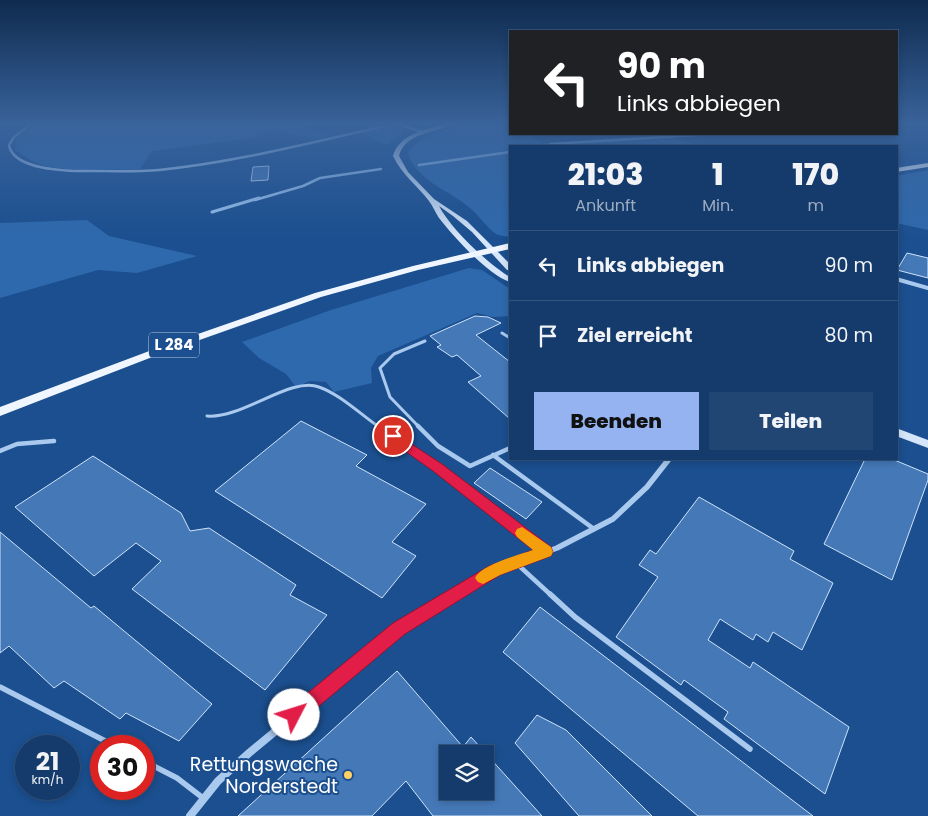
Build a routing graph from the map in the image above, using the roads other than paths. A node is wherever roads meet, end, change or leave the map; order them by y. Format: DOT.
graph roads {
  1 [pos="28,162"];
  2 [pos="214,162"];
  3 [pos="398,162"];
  4 [pos="928,165"];
  5 [pos="898,170"];
  6 [pos="432,200"];
  7 [pos="509,246"];
  8 [pos="494,250"];
  9 [pos="478,254"];
  10 [pos="509,267"];
  11 [pos="509,279"];
  12 [pos="898,280"];
  13 [pos="928,288"];
  14 [pos="502,333"];
  15 [pos="509,337"];
  16 [pos="425,341"];
  17 [pos="0,412"];
  18 [pos="207,416"];
  19 [pos="898,433"];
  20 [pos="54,441"];
  21 [pos="928,444"];
  22 [pos="509,448"];
  23 [pos="0,451"];
  24 [pos="492,455"];
  25 [pos="669,460"];
  26 [pos="594,528"];
  27 [pos="546,552"];
  28 [pos="516,563"];
  29 [pos="0,687"];
  30 [pos="94,735"];
  31 [pos="750,750"];
  32 [pos="155,766"];
  33 [pos="203,798"];
  34 [pos="190,816"];
  1 -- 2 [label="street"];
  3 -- 6 [label="main road"];
  4 -- 5 [label="main road"];
  6 -- 8 [label="main road"];
  6 -- 9 [label="main road"];
  7 -- 8 [label="main road, L 284"];
  8 -- 9 [label="main road, L 284"];
  8 -- 10 [label="main road"];
  9 -- 11 [label="main road"];
  9 -- 17 [label="main road, L 284"];
  12 -- 13 [label="street"];
  14 -- 15 [label="lane"];
  16 -- 24 [label="lane"];
  18 -- 27 [label="lane"];
  19 -- 21 [label="main road"];
  20 -- 23 [label="lane"];
  22 -- 24 [label="lane"];
  24 -- 26 [label="lane"];
  25 -- 26 [label="street"];
  26 -- 27 [label="street"];
  27 -- 28 [label="street"];
  28 -- 31 [label="lane"];
  28 -- 33 [label="street"];
  29 -- 30 [label="lane"];
  32 -- 33 [label="lane"];
  33 -- 34 [label="street"];
}
